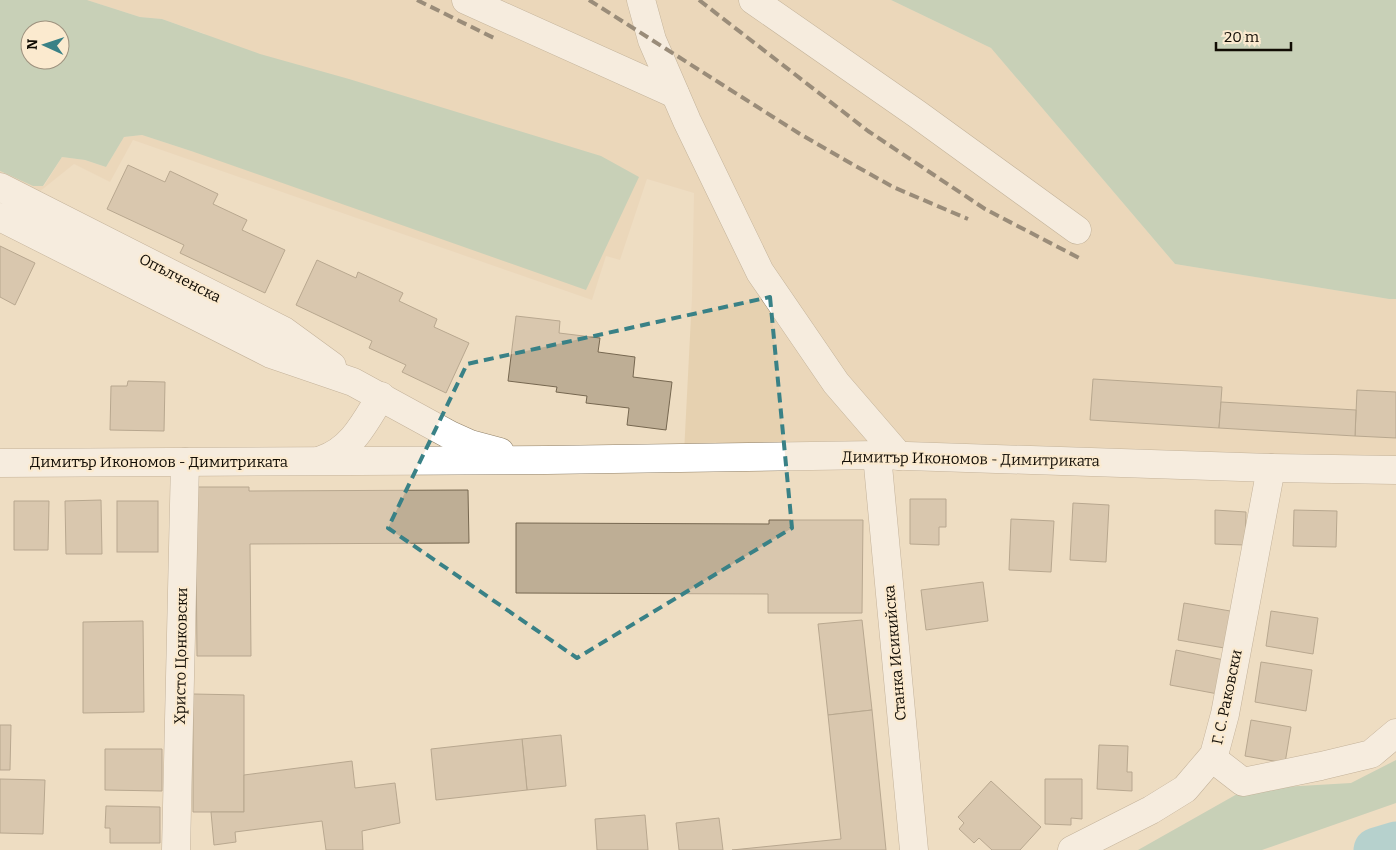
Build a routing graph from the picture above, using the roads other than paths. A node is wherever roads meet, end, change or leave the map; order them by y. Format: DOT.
graph roads {
  1 [pos="466,0"];
  2 [pos="641,0"];
  3 [pos="753,0"];
  4 [pos="675,94"];
  5 [pos="0,188"];
  6 [pos="0,217"];
  7 [pos="1077,230"];
  8 [pos="353,382"];
  9 [pos="381,396"];
  10 [pos="888,456"];
  11 [pos="547,460"];
  12 [pos="319,461"];
  13 [pos="185,462"];
  14 [pos="0,463"];
  15 [pos="1271,468"];
  16 [pos="1396,470"];
  17 [pos="1396,732"];
  18 [pos="1212,758"];
  19 [pos="176,850"];
  20 [pos="914,850"];
  21 [pos="1072,850"];
  1 -- 4 [label="street"];
  2 -- 4 [label="street"];
  3 -- 7 [label="street"];
  4 -- 10 [label="street"];
  5 -- 8 [label="street, Опълченска"];
  6 -- 8 [label="street, Опълченска"];
  8 -- 9 [label="street, Опълченска"];
  9 -- 11 [label="street, Димитър Икономов - Димитриката"];
  9 -- 12 [label="street, Димитър Икономов - Димитриката"];
  10 -- 11 [label="street, Димитър Икономов - Димитриката"];
  10 -- 15 [label="street, Димитър Икономов - Димитриката"];
  10 -- 20 [label="street, Станка Исикийска"];
  11 -- 12 [label="street, Димитър Икономов - Димитриката"];
  12 -- 13 [label="street, Димитър Икономов - Димитриката"];
  13 -- 14 [label="street, Димитър Икономов - Димитриката"];
  13 -- 19 [label="street, Христо Цонковски"];
  15 -- 16 [label="street, Димитър Икономов - Димитриката"];
  15 -- 18 [label="street, Г. С. Раковски"];
  17 -- 18 [label="street"];
  18 -- 21 [label="street, Г. С. Раковски"];
}
